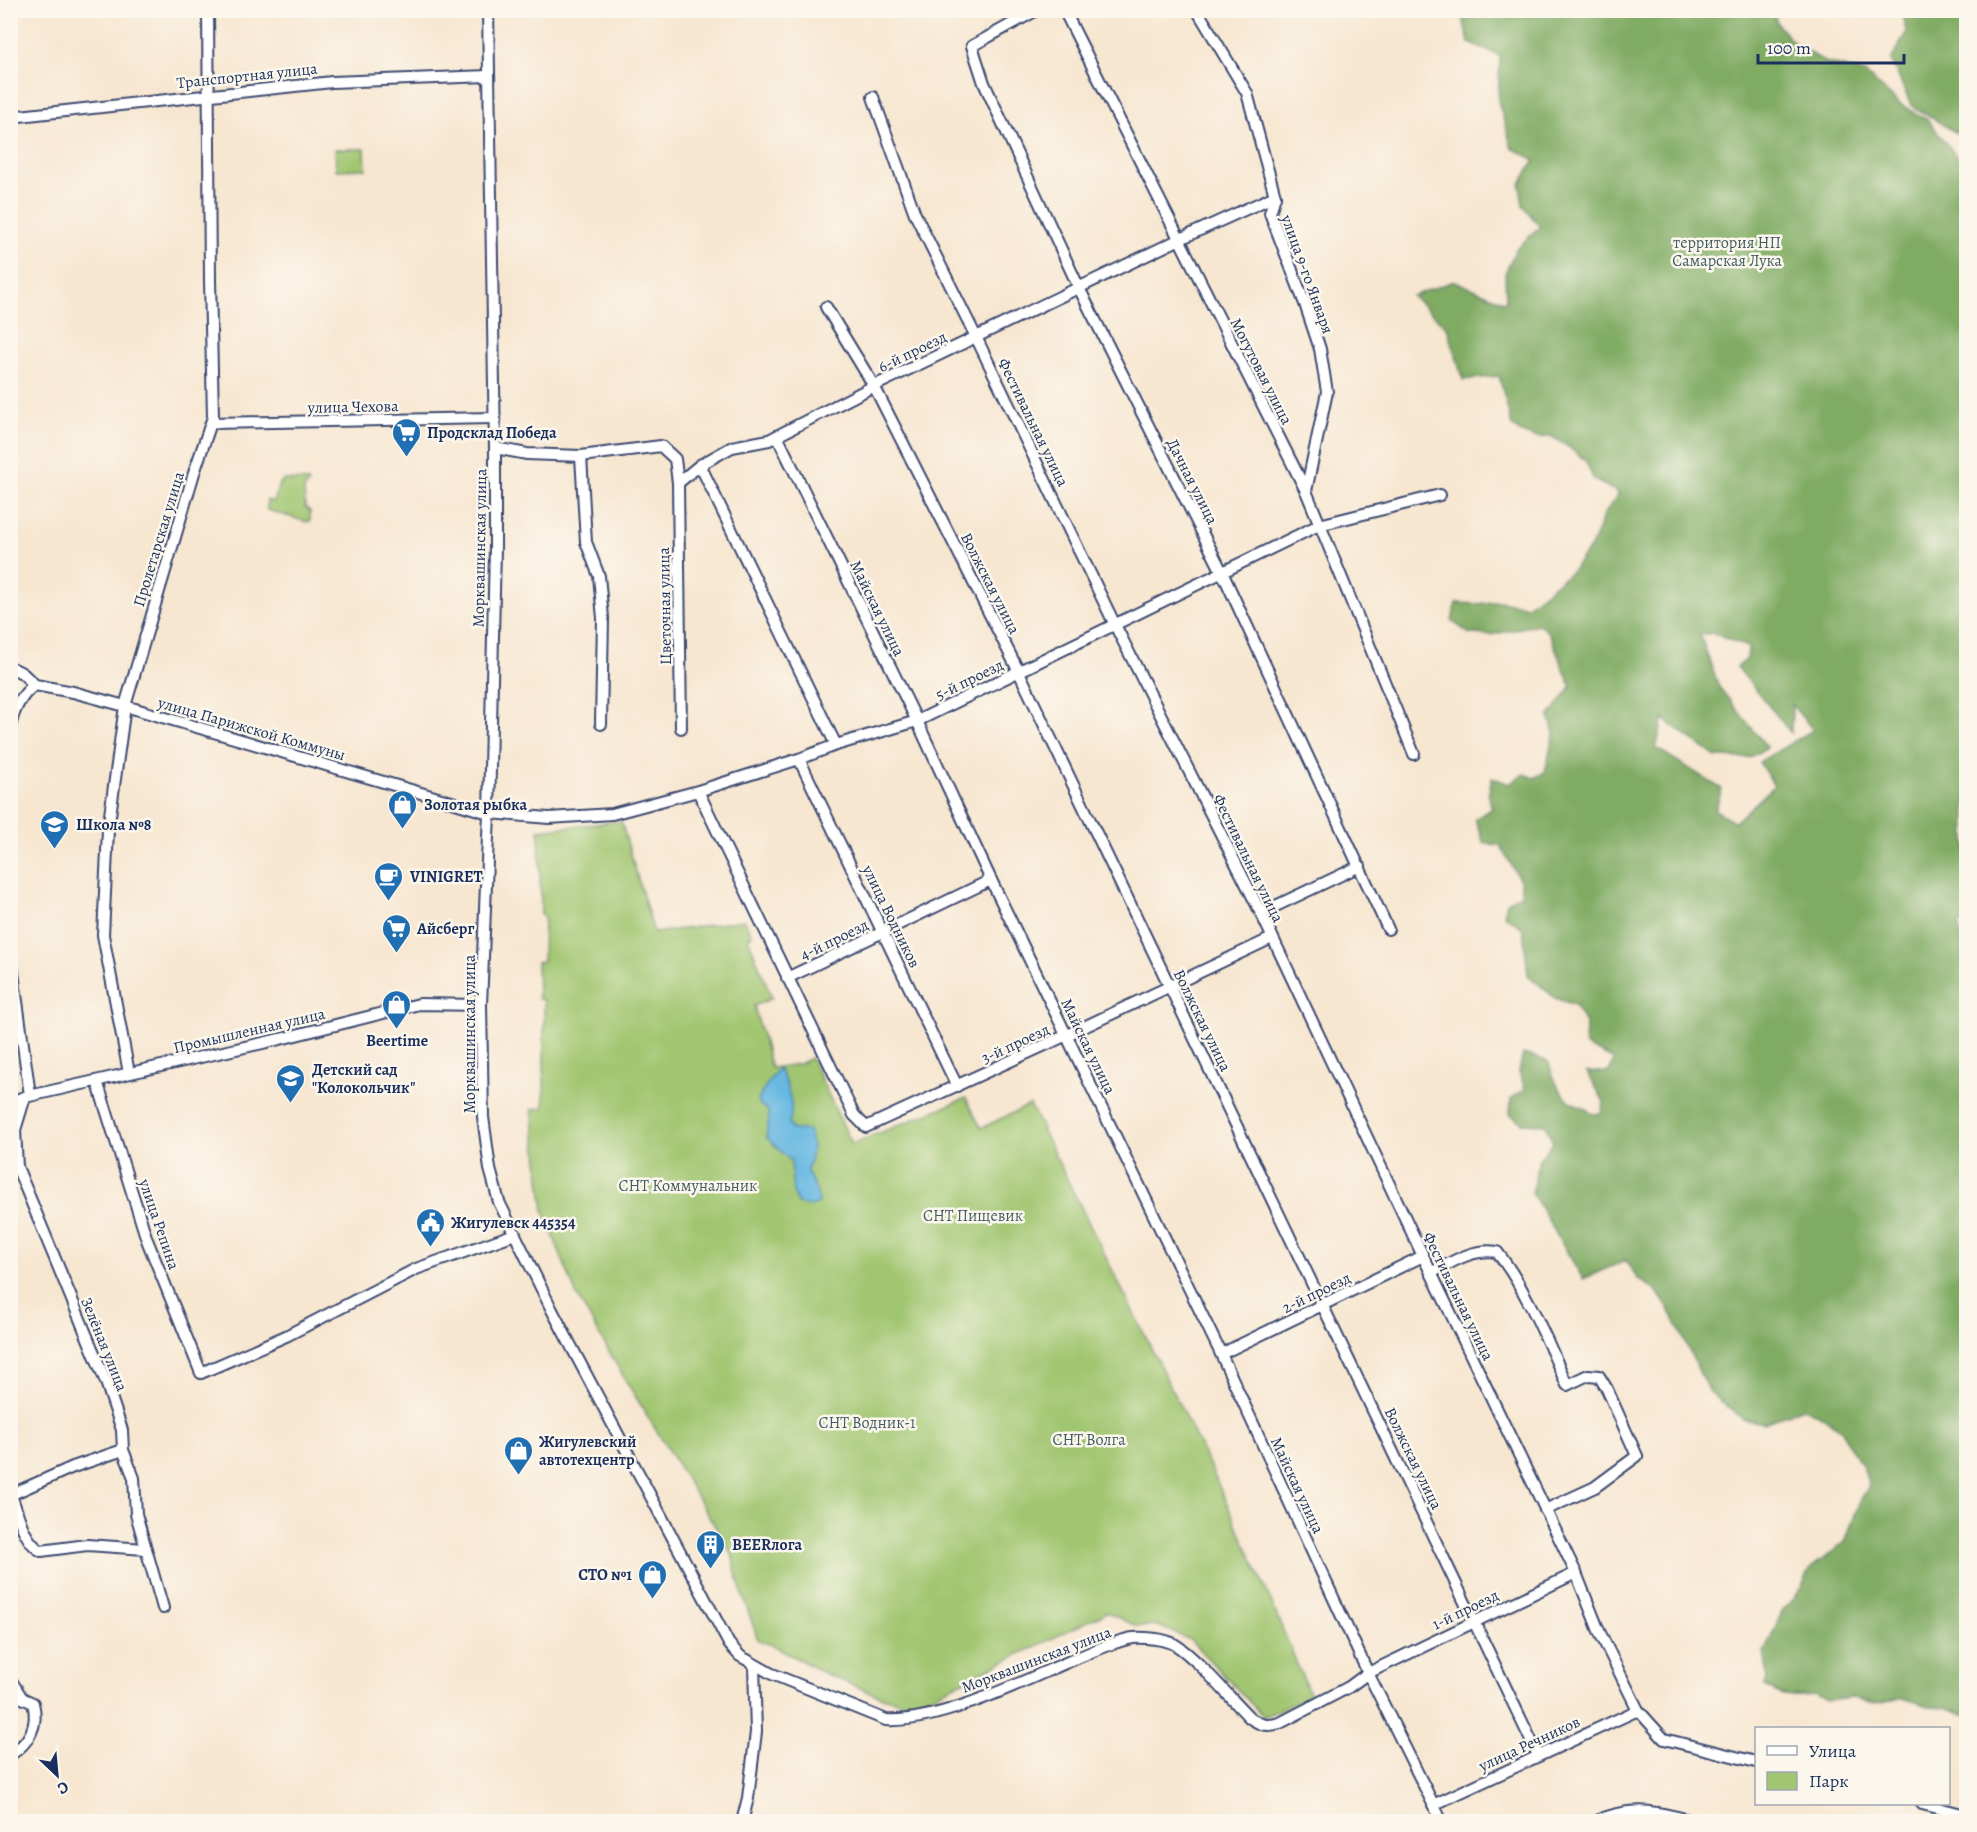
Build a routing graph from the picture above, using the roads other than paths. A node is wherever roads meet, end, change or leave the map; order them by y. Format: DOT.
graph roads {
  1 [pos="208,10"];
  2 [pos="488,10"];
  3 [pos="1037,10"];
  4 [pos="1064,10"];
  5 [pos="1197,10"];
  6 [pos="488,76"];
  7 [pos="210,94"];
  8 [pos="873,98"];
  9 [pos="10,117"];
  10 [pos="1275,196"];
  11 [pos="1179,240"];
  12 [pos="1079,288"];
  13 [pos="826,307"];
  14 [pos="976,337"];
  15 [pos="874,386"];
  16 [pos="494,418"];
  17 [pos="212,423"];
  18 [pos="777,436"];
  19 [pos="495,448"];
  20 [pos="581,456"];
  21 [pos="700,465"];
  22 [pos="678,483"];
  23 [pos="1306,491"];
  24 [pos="1440,495"];
  25 [pos="1319,525"];
  26 [pos="1222,572"];
  27 [pos="1115,625"];
  28 [pos="10,667"];
  29 [pos="1019,672"];
  30 [pos="35,685"];
  31 [pos="125,706"];
  32 [pos="917,721"];
  33 [pos="601,724"];
  34 [pos="681,728"];
  35 [pos="10,729"];
  36 [pos="836,745"];
  37 [pos="1414,754"];
  38 [pos="799,759"];
  39 [pos="698,791"];
  40 [pos="489,813"];
  41 [pos="1360,866"];
  42 [pos="991,880"];
  43 [pos="1261,913"];
  44 [pos="1388,929"];
  45 [pos="883,932"];
  46 [pos="1272,938"];
  47 [pos="10,951"];
  48 [pos="787,978"];
  49 [pos="1170,986"];
  50 [pos="481,1005"];
  51 [pos="1067,1035"];
  52 [pos="129,1073"];
  53 [pos="98,1081"];
  54 [pos="957,1086"];
  55 [pos="27,1096"];
  56 [pos="10,1102"];
  57 [pos="514,1234"];
  58 [pos="1423,1256"];
  59 [pos="1431,1273"];
  60 [pos="1324,1305"];
  61 [pos="1221,1354"];
  62 [pos="123,1449"];
  63 [pos="11,1495"];
  64 [pos="1545,1509"];
  65 [pos="145,1549"];
  66 [pos="1576,1573"];
  67 [pos="163,1608"];
  68 [pos="1475,1621"];
  69 [pos="753,1665"];
  70 [pos="1368,1673"];
  71 [pos="10,1679"];
  72 [pos="1638,1710"];
  73 [pos="10,1755"];
  74 [pos="1538,1755"];
  75 [pos="1755,1762"];
  76 [pos="1432,1805"];
  77 [pos="1929,1805"];
  78 [pos="1966,1815"];
  79 [pos="742,1821"];
  80 [pos="1442,1821"];
  81 [pos="1595,1821"];
  82 [pos="1697,1821"];
  1 -- 7 [label="street, Пролетарская улица"];
  2 -- 6 [label="street, Морквашинская улица"];
  3 -- 12 [label="street, Дачная улица"];
  4 -- 11 [label="street, Могутовая улица"];
  5 -- 10 [label="street, улица 9-го Января"];
  6 -- 7 [label="street, Транспортная улица"];
  6 -- 16 [label="street, Морквашинская улица"];
  7 -- 9 [label="street, Транспортная улица"];
  7 -- 17 [label="street, Пролетарская улица"];
  8 -- 14 [label="street, Фестивальная улица"];
  10 -- 11 [label="street, 6-й проезд"];
  10 -- 23 [label="street, улица 9-го Января"];
  11 -- 12 [label="street, 6-й проезд"];
  11 -- 23 [label="street, Могутовая улица"];
  12 -- 14 [label="street, 6-й проезд"];
  12 -- 26 [label="street, Дачная улица"];
  13 -- 15 [label="street, Волжская улица"];
  14 -- 15 [label="street, 6-й проезд"];
  14 -- 27 [label="street, Фестивальная улица"];
  15 -- 18 [label="street, 6-й проезд"];
  15 -- 29 [label="street, Волжская улица"];
  16 -- 17 [label="street, улица Чехова"];
  16 -- 19 [label="street, Морквашинская улица"];
  17 -- 31 [label="street, Пролетарская улица"];
  18 -- 21 [label="street, 6-й проезд"];
  18 -- 32 [label="street, Майская улица"];
  19 -- 20 [label="street"];
  19 -- 40 [label="street, Морквашинская улица"];
  20 -- 22 [label="street"];
  20 -- 33 [label="street"];
  21 -- 22 [label="street, 6-й проезд"];
  21 -- 36 [label="street"];
  22 -- 34 [label="street, Цветочная улица"];
  23 -- 25 [label="street, Могутовая улица"];
  24 -- 25 [label="street, 5-й проезд"];
  25 -- 26 [label="street, 5-й проезд"];
  25 -- 37 [label="street, Могутовая улица"];
  26 -- 27 [label="street, 5-й проезд"];
  26 -- 41 [label="street, Дачная улица"];
  27 -- 29 [label="street, 5-й проезд"];
  27 -- 43 [label="street, Фестивальная улица"];
  28 -- 30 [label="street, улица Парижской Коммуны"];
  29 -- 32 [label="street, 5-й проезд"];
  29 -- 49 [label="street, Волжская улица"];
  30 -- 31 [label="street, улица Парижской Коммуны"];
  30 -- 35 [label="street"];
  31 -- 40 [label="street, улица Парижской Коммуны"];
  31 -- 52 [label="street, Пролетарская улица"];
  32 -- 36 [label="street, 5-й проезд"];
  32 -- 42 [label="street, Майская улица"];
  36 -- 38 [label="street, 5-й проезд"];
  38 -- 39 [label="street, 5-й проезд"];
  38 -- 45 [label="street, улица Водников"];
  39 -- 40 [label="street, 5-й проезд"];
  39 -- 48 [label="street"];
  40 -- 50 [label="street, Морквашинская улица"];
  41 -- 43 [label="street"];
  41 -- 44 [label="street, Дачная улица"];
  42 -- 45 [label="street, 4-й проезд"];
  42 -- 51 [label="street, Майская улица"];
  43 -- 46 [label="street, Фестивальная улица"];
  45 -- 48 [label="street, 4-й проезд"];
  45 -- 54 [label="street, улица Водников"];
  46 -- 49 [label="street, 3-й проезд"];
  46 -- 58 [label="street, Фестивальная улица"];
  47 -- 55 [label="street"];
  48 -- 54 [label="street, 3-й проезд"];
  49 -- 51 [label="street, 3-й проезд"];
  49 -- 60 [label="street, Волжская улица"];
  50 -- 52 [label="street, Промышленная улица"];
  50 -- 57 [label="street, Морквашинская улица"];
  51 -- 54 [label="street, 3-й проезд"];
  51 -- 61 [label="street, Майская улица"];
  52 -- 53 [label="street, Промышленная улица"];
  53 -- 55 [label="street, Промышленная улица"];
  53 -- 57 [label="street, улица Репина"];
  55 -- 56 [label="street, Промышленная улица"];
  55 -- 62 [label="street, Зелёная улица"];
  57 -- 69 [label="street, Морквашинская улица"];
  58 -- 59 [label="street, Фестивальная улица"];
  58 -- 60 [label="street, 2-й проезд"];
  59 -- 64 [label="street, Фестивальная улица"];
  59 -- 64 [label="street"];
  60 -- 61 [label="street, 2-й проезд"];
  60 -- 68 [label="street, Волжская улица"];
  61 -- 70 [label="street, Майская улица"];
  62 -- 63 [label="street"];
  62 -- 65 [label="street, Зелёная улица"];
  63 -- 65 [label="street"];
  64 -- 66 [label="street, Фестивальная улица"];
  65 -- 67 [label="street, Зелёная улица"];
  66 -- 68 [label="street, 1-й проезд"];
  66 -- 72 [label="street, Фестивальная улица"];
  68 -- 70 [label="street, 1-й проезд"];
  68 -- 74 [label="street, Волжская улица"];
  69 -- 70 [label="street, Морквашинская улица"];
  69 -- 79 [label="street"];
  70 -- 76 [label="street, Майская улица"];
  71 -- 73 [label="street"];
  72 -- 74 [label="street, улица Речников"];
  72 -- 75 [label="street, Фестивальная улица"];
  74 -- 76 [label="street, улица Речников"];
  76 -- 80 [label="street, Майская улица"];
  77 -- 78 [label="street"];
  81 -- 82 [label="street"];
}
